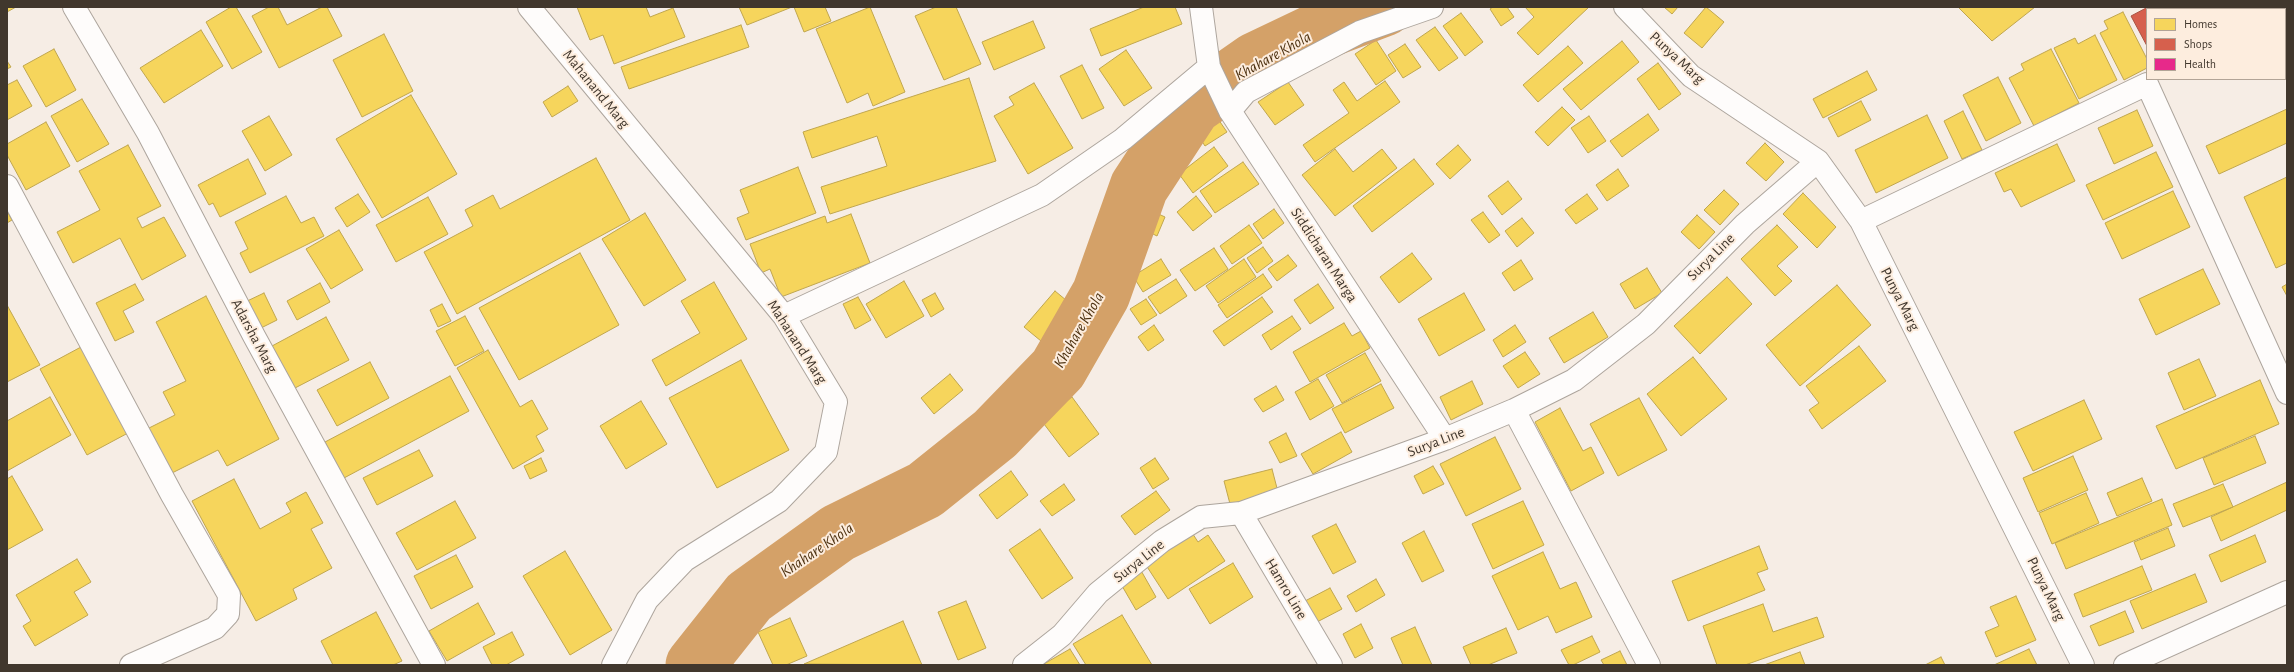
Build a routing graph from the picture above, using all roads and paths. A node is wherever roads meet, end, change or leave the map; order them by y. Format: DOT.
graph roads {
  1 [pos="74,7"];
  2 [pos="529,7"];
  3 [pos="1201,7"];
  4 [pos="1432,7"];
  5 [pos="1625,7"];
  6 [pos="1209,67"];
  7 [pos="1226,104"];
  8 [pos="1818,161"];
  9 [pos="7,186"];
  10 [pos="1861,221"];
  11 [pos="784,316"];
  12 [pos="2287,393"];
  13 [pos="1514,410"];
  14 [pos="1445,439"];
  15 [pos="1240,513"];
  16 [pos="2287,592"];
  17 [pos="131,665"];
  18 [pos="434,665"];
  19 [pos="613,665"];
  20 [pos="1024,665"];
  21 [pos="1331,665"];
  22 [pos="1649,665"];
  23 [pos="2083,665"];
  24 [pos="2125,665"];
  1 -- 18 [label="street, Adarsha Marg"];
  2 -- 11 [label="street, Mahanand Marg"];
  3 -- 6 [label="street, Siddicharan Marga"];
  4 -- 7 [label="street"];
  5 -- 8 [label="street, Punya Marg"];
  6 -- 7 [label="street, Siddicharan Marga"];
  6 -- 11 [label="street"];
  7 -- 14 [label="street, Siddicharan Marga"];
  8 -- 10 [label="street, Punya Marg"];
  8 -- 13 [label="street, Surya Line"];
  9 -- 17 [label="street"];
  10 -- 12 [label="street"];
  10 -- 23 [label="street, Punya Marg"];
  11 -- 19 [label="street, Mahanand Marg"];
  13 -- 14 [label="street, Surya Line"];
  13 -- 22 [label="street"];
  14 -- 15 [label="street, Surya Line"];
  15 -- 20 [label="street, Surya Line"];
  15 -- 21 [label="street, Hamro Line"];
  16 -- 24 [label="street"];
}
